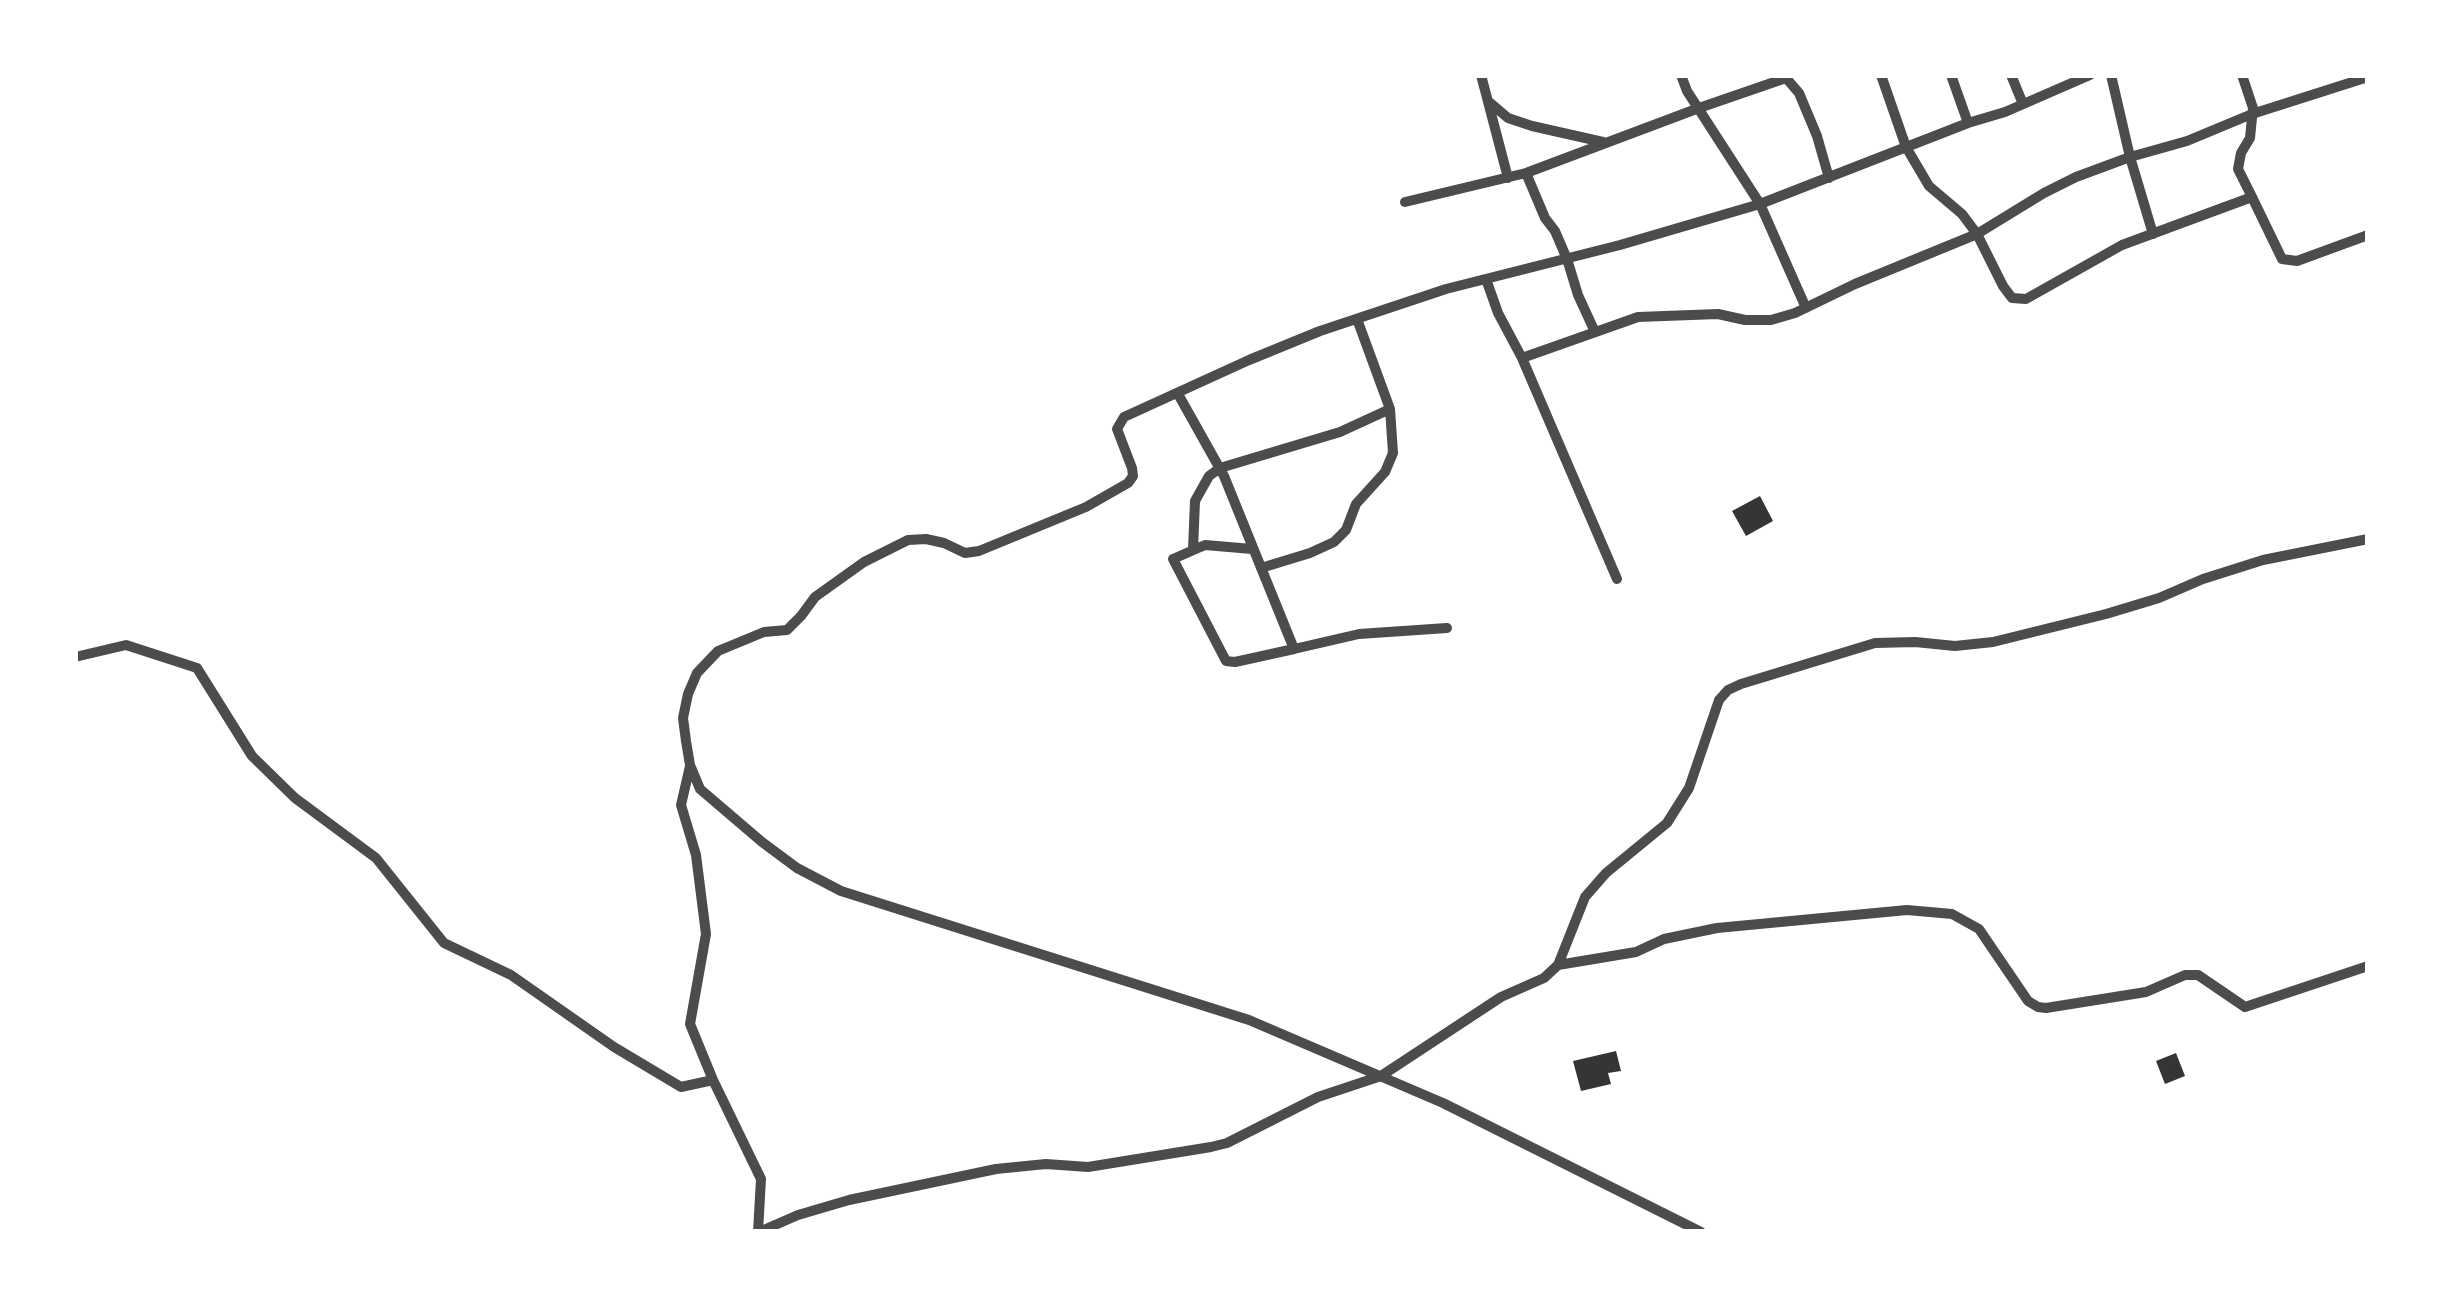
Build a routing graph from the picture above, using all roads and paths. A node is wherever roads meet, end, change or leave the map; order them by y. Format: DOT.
graph roads {
  1 [pos="1481,75"];
  2 [pos="1681,75"];
  3 [pos="1881,75"];
  4 [pos="1951,75"];
  5 [pos="2011,75"];
  6 [pos="2090,75"];
  7 [pos="2111,75"];
  8 [pos="2242,75"];
  9 [pos="1786,77"];
  10 [pos="2367,77"];
  11 [pos="1488,101"];
  12 [pos="2024,104"];
  13 [pos="1699,108"];
  14 [pos="2252,114"];
  15 [pos="1968,123"];
  16 [pos="1606,143"];
  17 [pos="1906,147"];
  18 [pos="2130,158"];
  19 [pos="1526,173"];
  20 [pos="1508,178"];
  21 [pos="1829,178"];
  22 [pos="2252,197"];
  23 [pos="1405,202"];
  24 [pos="1760,204"];
  25 [pos="1976,234"];
  26 [pos="2153,234"];
  27 [pos="2368,235"];
  28 [pos="1567,258"];
  29 [pos="1486,279"];
  30 [pos="1806,308"];
  31 [pos="1357,319"];
  32 [pos="1594,332"];
  33 [pos="1522,358"];
  34 [pos="1178,394"];
  35 [pos="1390,409"];
  36 [pos="1220,468"];
  37 [pos="2368,538"];
  38 [pos="1252,548"];
  39 [pos="1193,550"];
  40 [pos="1261,568"];
  41 [pos="1617,579"];
  42 [pos="1447,628"];
  43 [pos="1294,649"];
  44 [pos="75,656"];
  45 [pos="690,765"];
  46 [pos="1558,965"];
  47 [pos="2368,966"];
  48 [pos="1381,1076"];
  49 [pos="714,1080"];
  50 [pos="759,1232"];
  51 [pos="1702,1232"];
  1 -- 11 [label="street"];
  2 -- 13 [label="street"];
  3 -- 17 [label="street"];
  4 -- 15 [label="street"];
  5 -- 12 [label="street"];
  6 -- 12 [label="street"];
  7 -- 18 [label="street"];
  8 -- 14 [label="street"];
  9 -- 13 [label="street"];
  9 -- 21 [label="street"];
  10 -- 14 [label="street"];
  11 -- 16 [label="street"];
  11 -- 20 [label="street"];
  12 -- 15 [label="street"];
  13 -- 16 [label="street"];
  13 -- 24 [label="street"];
  14 -- 18 [label="street"];
  14 -- 22 [label="street"];
  15 -- 17 [label="street"];
  16 -- 19 [label="street"];
  17 -- 21 [label="street"];
  17 -- 25 [label="street"];
  18 -- 25 [label="street"];
  18 -- 26 [label="street"];
  19 -- 20 [label="street"];
  19 -- 28 [label="street"];
  20 -- 23 [label="street"];
  21 -- 24 [label="street"];
  22 -- 26 [label="street"];
  22 -- 27 [label="street"];
  24 -- 28 [label="street"];
  24 -- 30 [label="street"];
  25 -- 26 [label="street"];
  25 -- 30 [label="street"];
  28 -- 29 [label="street"];
  28 -- 32 [label="street"];
  29 -- 31 [label="street"];
  29 -- 33 [label="street"];
  30 -- 32 [label="street"];
  31 -- 34 [label="street"];
  31 -- 35 [label="street"];
  32 -- 33 [label="street"];
  33 -- 41 [label="street"];
  34 -- 36 [label="street"];
  34 -- 45 [label="street"];
  35 -- 36 [label="street"];
  35 -- 40 [label="street"];
  36 -- 38 [label="street"];
  36 -- 39 [label="street"];
  37 -- 46 [label="street"];
  38 -- 39 [label="street"];
  38 -- 40 [label="street"];
  39 -- 43 [label="street"];
  40 -- 43 [label="street"];
  42 -- 43 [label="street"];
  44 -- 49 [label="street"];
  45 -- 48 [label="street"];
  45 -- 49 [label="street"];
  46 -- 47 [label="street"];
  46 -- 48 [label="street"];
  48 -- 50 [label="street"];
  48 -- 51 [label="street"];
  49 -- 50 [label="street"];
}
